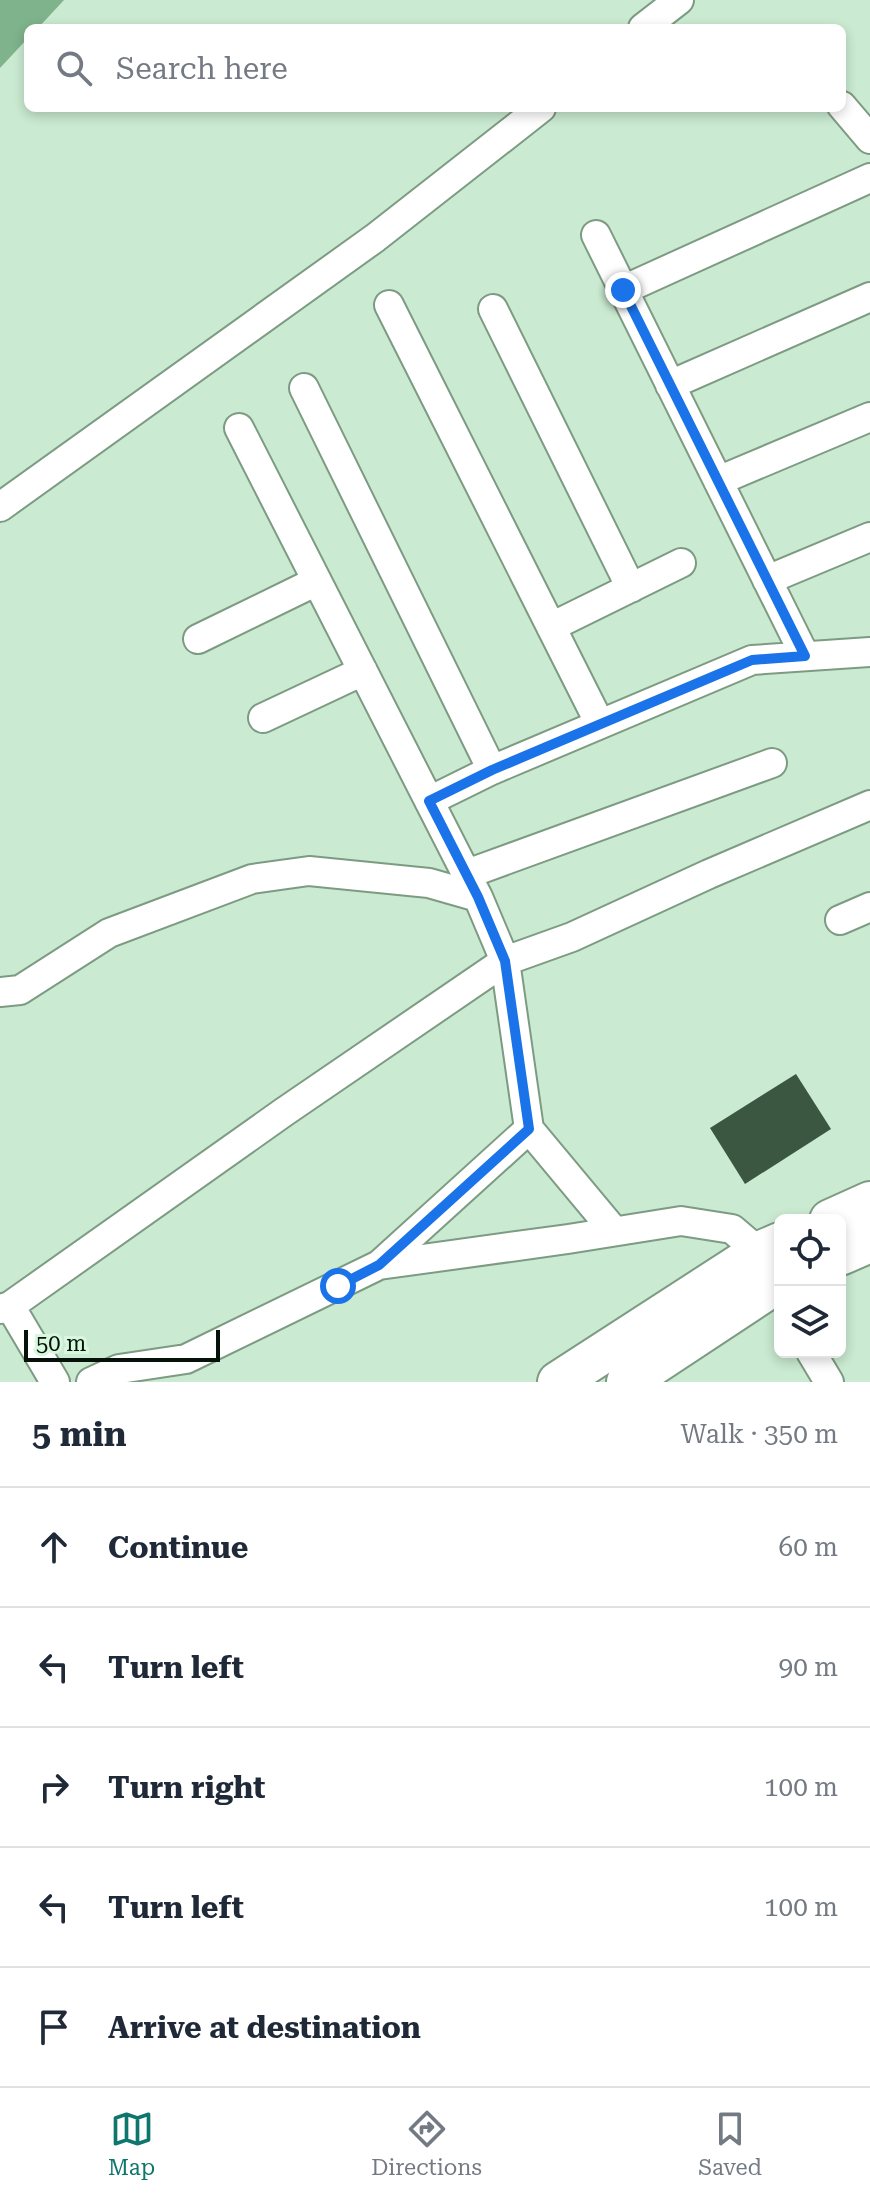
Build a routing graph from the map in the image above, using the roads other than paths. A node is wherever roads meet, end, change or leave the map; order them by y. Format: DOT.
graph roads {
  1 [pos="679,0"];
  2 [pos="648,24"];
  3 [pos="846,111"];
  4 [pos="536,112"];
  5 [pos="870,139"];
  6 [pos="870,178"];
  7 [pos="596,235"];
  8 [pos="623,290"];
  9 [pos="870,297"];
  10 [pos="389,305"];
  11 [pos="493,309"];
  12 [pos="670,385"];
  13 [pos="304,388"];
  14 [pos="870,417"];
  15 [pos="239,428"];
  16 [pos="718,481"];
  17 [pos="0,507"];
  18 [pos="870,537"];
  19 [pos="681,563"];
  20 [pos="767,580"];
  21 [pos="317,581"];
  22 [pos="631,588"];
  23 [pos="551,627"];
  24 [pos="198,639"];
  25 [pos="870,652"];
  26 [pos="805,656"];
  27 [pos="363,671"];
  28 [pos="263,718"];
  29 [pos="600,724"];
  30 [pos="772,763"];
  31 [pos="492,770"];
  32 [pos="429,801"];
  33 [pos="870,805"];
  34 [pos="473,886"];
  35 [pos="870,907"];
  36 [pos="840,920"];
  37 [pos="505,961"];
  38 [pos="0,992"];
  39 [pos="529,1129"];
  40 [pos="870,1202"];
  41 [pos="843,1214"];
  42 [pos="614,1231"];
  43 [pos="870,1242"];
  44 [pos="846,1252"];
  45 [pos="379,1265"];
  46 [pos="774,1268"];
  47 [pos="774,1270"];
  48 [pos="774,1270"];
  49 [pos="5,1308"];
  50 [pos="815,1358"];
  51 [pos="55,1382"];
  52 [pos="91,1382"];
  53 [pos="558,1382"];
  54 [pos="627,1382"];
  55 [pos="829,1382"];
  1 -- 2 [label="street"];
  3 -- 5 [label="street"];
  4 -- 17 [label="street"];
  6 -- 8 [label="street"];
  7 -- 8 [label="street"];
  8 -- 12 [label="street"];
  9 -- 12 [label="street"];
  10 -- 23 [label="street"];
  11 -- 22 [label="street"];
  12 -- 16 [label="street"];
  13 -- 31 [label="street"];
  14 -- 16 [label="street"];
  15 -- 21 [label="street"];
  16 -- 20 [label="street"];
  18 -- 20 [label="street"];
  19 -- 22 [label="street"];
  20 -- 26 [label="street"];
  21 -- 24 [label="street"];
  21 -- 27 [label="street"];
  22 -- 23 [label="street"];
  23 -- 29 [label="street"];
  25 -- 26 [label="street"];
  26 -- 29 [label="street"];
  27 -- 28 [label="street"];
  27 -- 32 [label="street"];
  29 -- 31 [label="street"];
  30 -- 34 [label="street"];
  31 -- 32 [label="street"];
  32 -- 34 [label="street"];
  33 -- 37 [label="street"];
  34 -- 37 [label="street"];
  34 -- 38 [label="street"];
  35 -- 36 [label="street"];
  37 -- 39 [label="street"];
  37 -- 49 [label="street"];
  39 -- 42 [label="street"];
  39 -- 45 [label="street"];
  40 -- 41 [label="main road"];
  42 -- 45 [label="street"];
  42 -- 46 [label="street"];
  43 -- 44 [label="main road"];
  45 -- 52 [label="street"];
  47 -- 53 [label="main road"];
  48 -- 54 [label="main road"];
  49 -- 51 [label="street"];
  50 -- 55 [label="street"];
}
